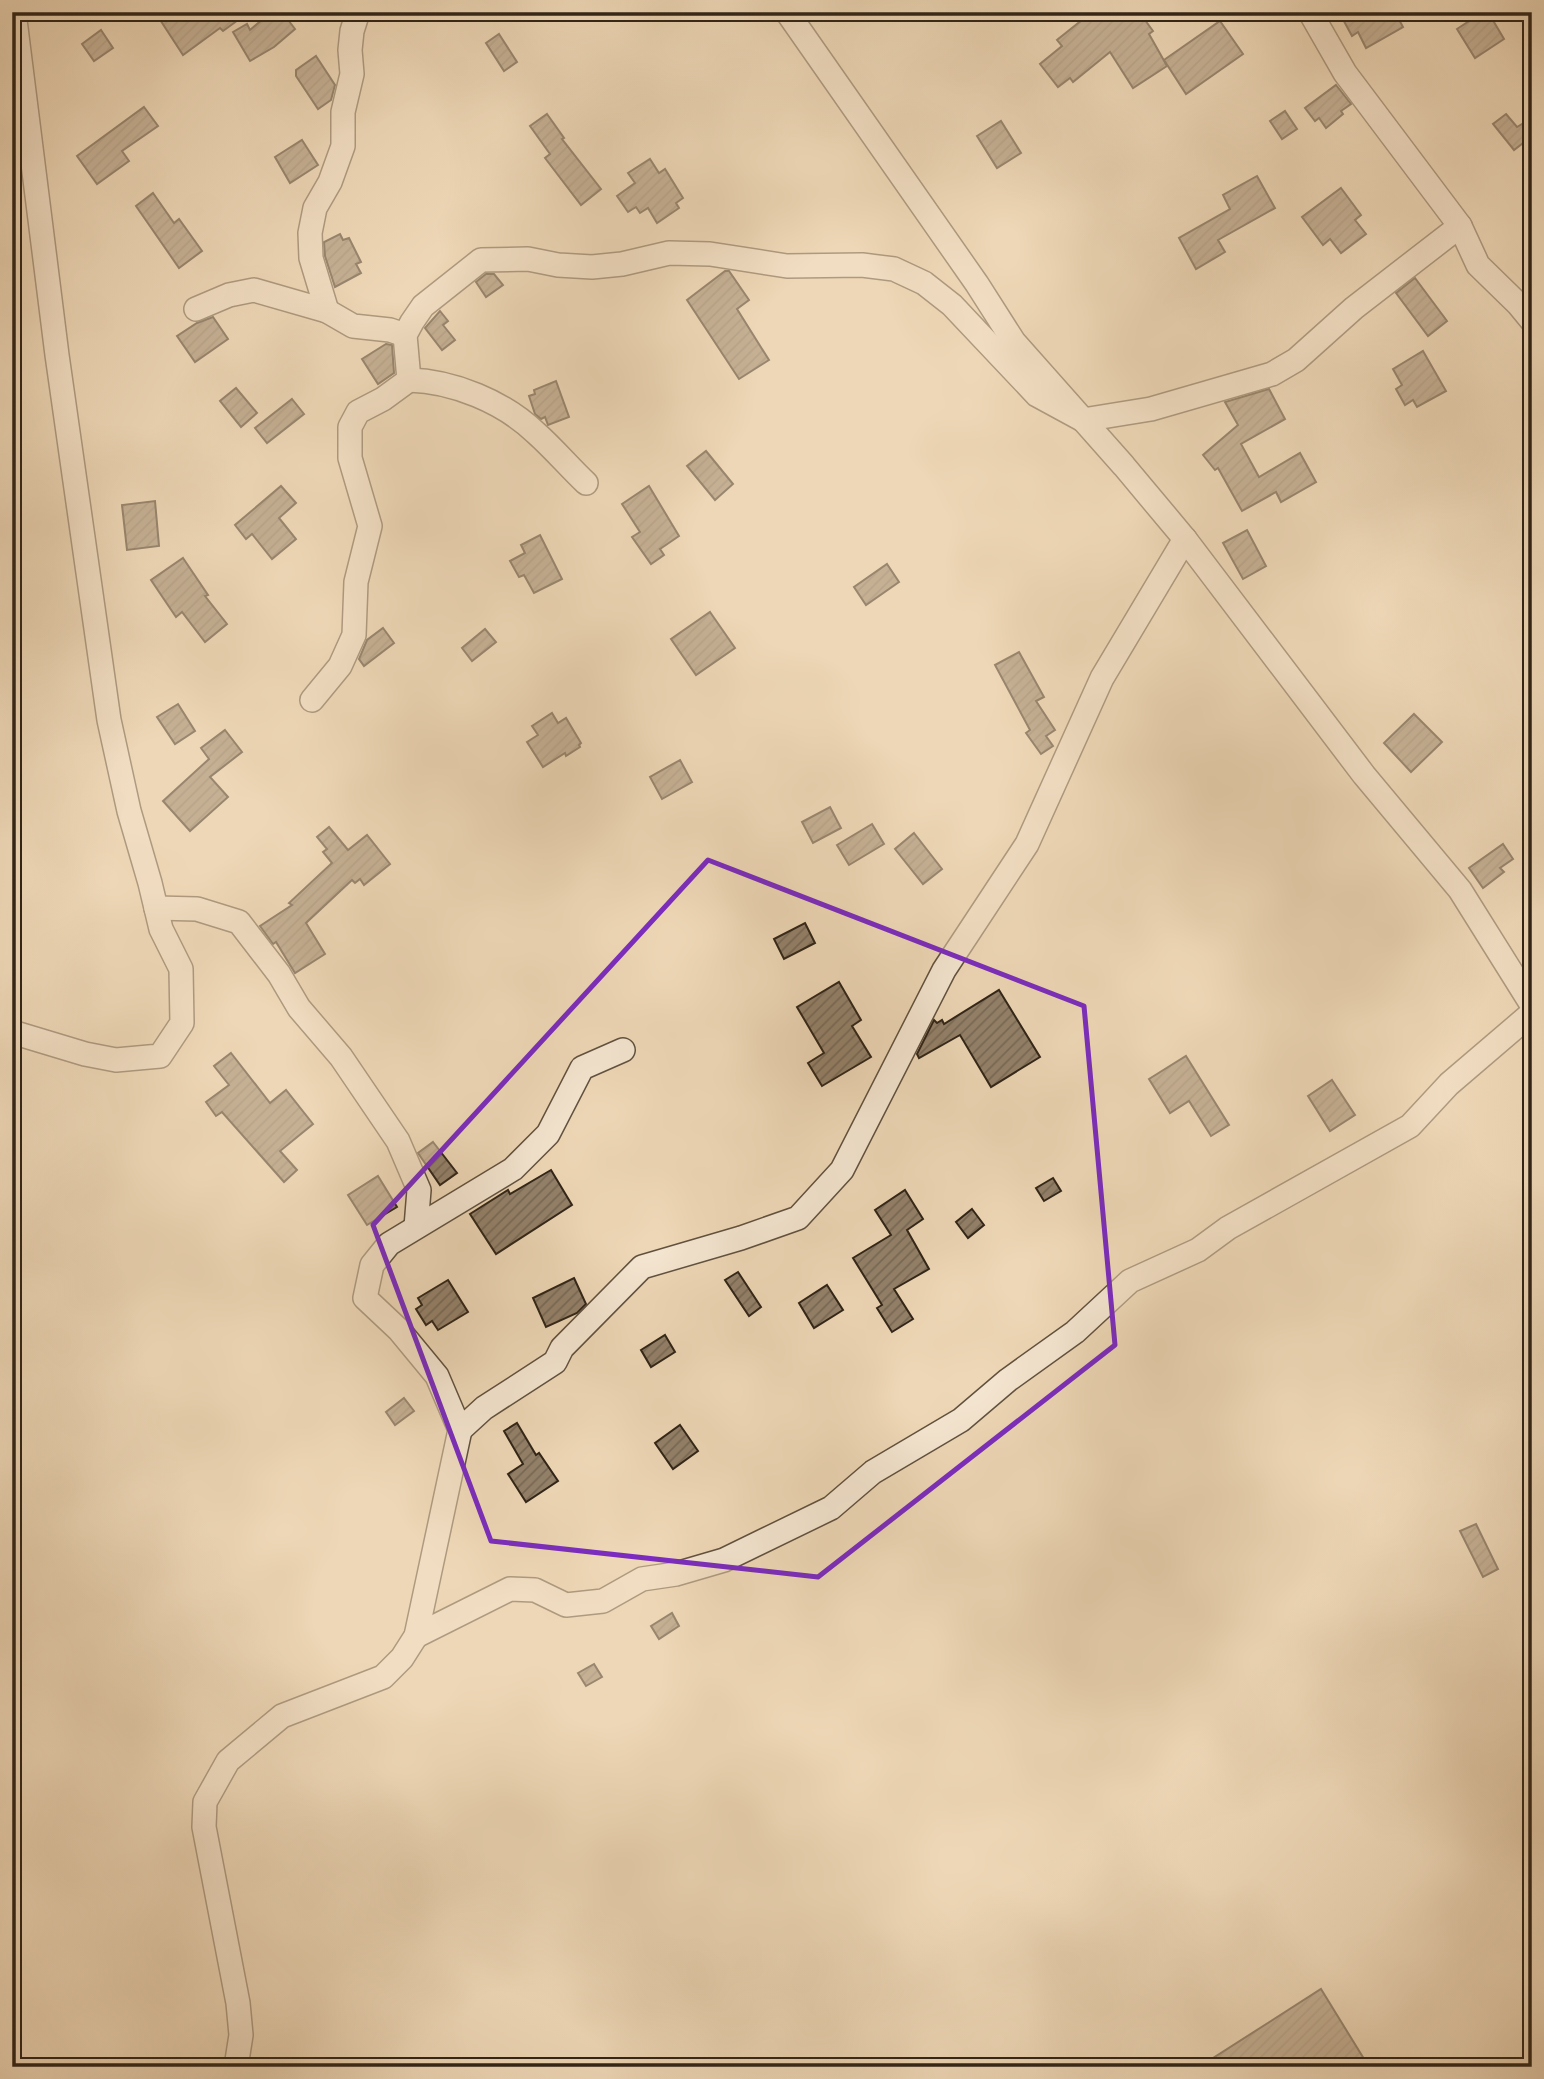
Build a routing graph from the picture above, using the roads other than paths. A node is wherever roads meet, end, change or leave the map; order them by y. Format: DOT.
graph roads {
  1 [pos="14,12"];
  2 [pos="787,12"];
  3 [pos="1310,12"];
  4 [pos="355,14"];
  5 [pos="1460,226"];
  6 [pos="196,309"];
  7 [pos="327,311"];
  8 [pos="1532,321"];
  9 [pos="405,335"];
  10 [pos="409,380"];
  11 [pos="1083,420"];
  12 [pos="69,444"];
  13 [pos="90,461"];
  14 [pos="586,484"];
  15 [pos="1185,539"];
  16 [pos="312,700"];
  17 [pos="156,908"];
  18 [pos="1532,1005"];
  19 [pos="1532,1013"];
  20 [pos="12,1032"];
  21 [pos="623,1050"];
  22 [pos="416,1227"];
  23 [pos="460,1430"];
  24 [pos="416,1636"];
  25 [pos="236,2067"];
  1 -- 12 [label="street"];
  2 -- 11 [label="street"];
  3 -- 5 [label="street"];
  4 -- 7 [label="street"];
  5 -- 8 [label="street"];
  5 -- 11 [label="street"];
  6 -- 7 [label="street"];
  7 -- 9 [label="street"];
  9 -- 10 [label="street"];
  9 -- 11 [label="street"];
  10 -- 14 [label="street"];
  10 -- 16 [label="street"];
  11 -- 15 [label="street"];
  12 -- 13 [label="street"];
  12 -- 17 [label="street"];
  15 -- 18 [label="street"];
  15 -- 23 [label="street"];
  17 -- 20 [label="street"];
  17 -- 22 [label="street"];
  19 -- 24 [label="street"];
  21 -- 22 [label="street"];
  22 -- 23 [label="street"];
  23 -- 24 [label="street"];
  24 -- 25 [label="street"];
}
